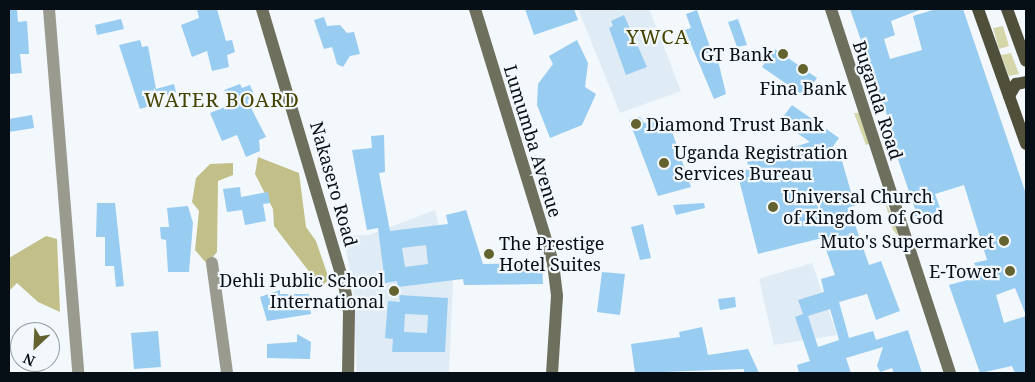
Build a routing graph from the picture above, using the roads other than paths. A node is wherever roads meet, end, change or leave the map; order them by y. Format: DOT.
graph roads {
  1 [pos="49,9"];
  2 [pos="262,9"];
  3 [pos="475,9"];
  4 [pos="831,9"];
  5 [pos="978,9"];
  6 [pos="1007,9"];
  7 [pos="1026,61"];
  8 [pos="1026,82"];
  9 [pos="1011,99"];
  10 [pos="1026,107"];
  11 [pos="1026,144"];
  12 [pos="212,264"];
  13 [pos="78,373"];
  14 [pos="227,373"];
  15 [pos="348,373"];
  16 [pos="552,373"];
  17 [pos="950,373"];
  1 -- 13 [label="street"];
  2 -- 15 [label="main road, Nakasero Road"];
  3 -- 16 [label="main road, Lumumba Avenue"];
  4 -- 17 [label="main road, Buganda Road"];
  5 -- 9 [label="main road"];
  6 -- 7 [label="main road"];
  8 -- 9 [label="main road"];
  9 -- 10 [label="main road"];
  9 -- 11 [label="main road"];
  12 -- 14 [label="street"];
}
